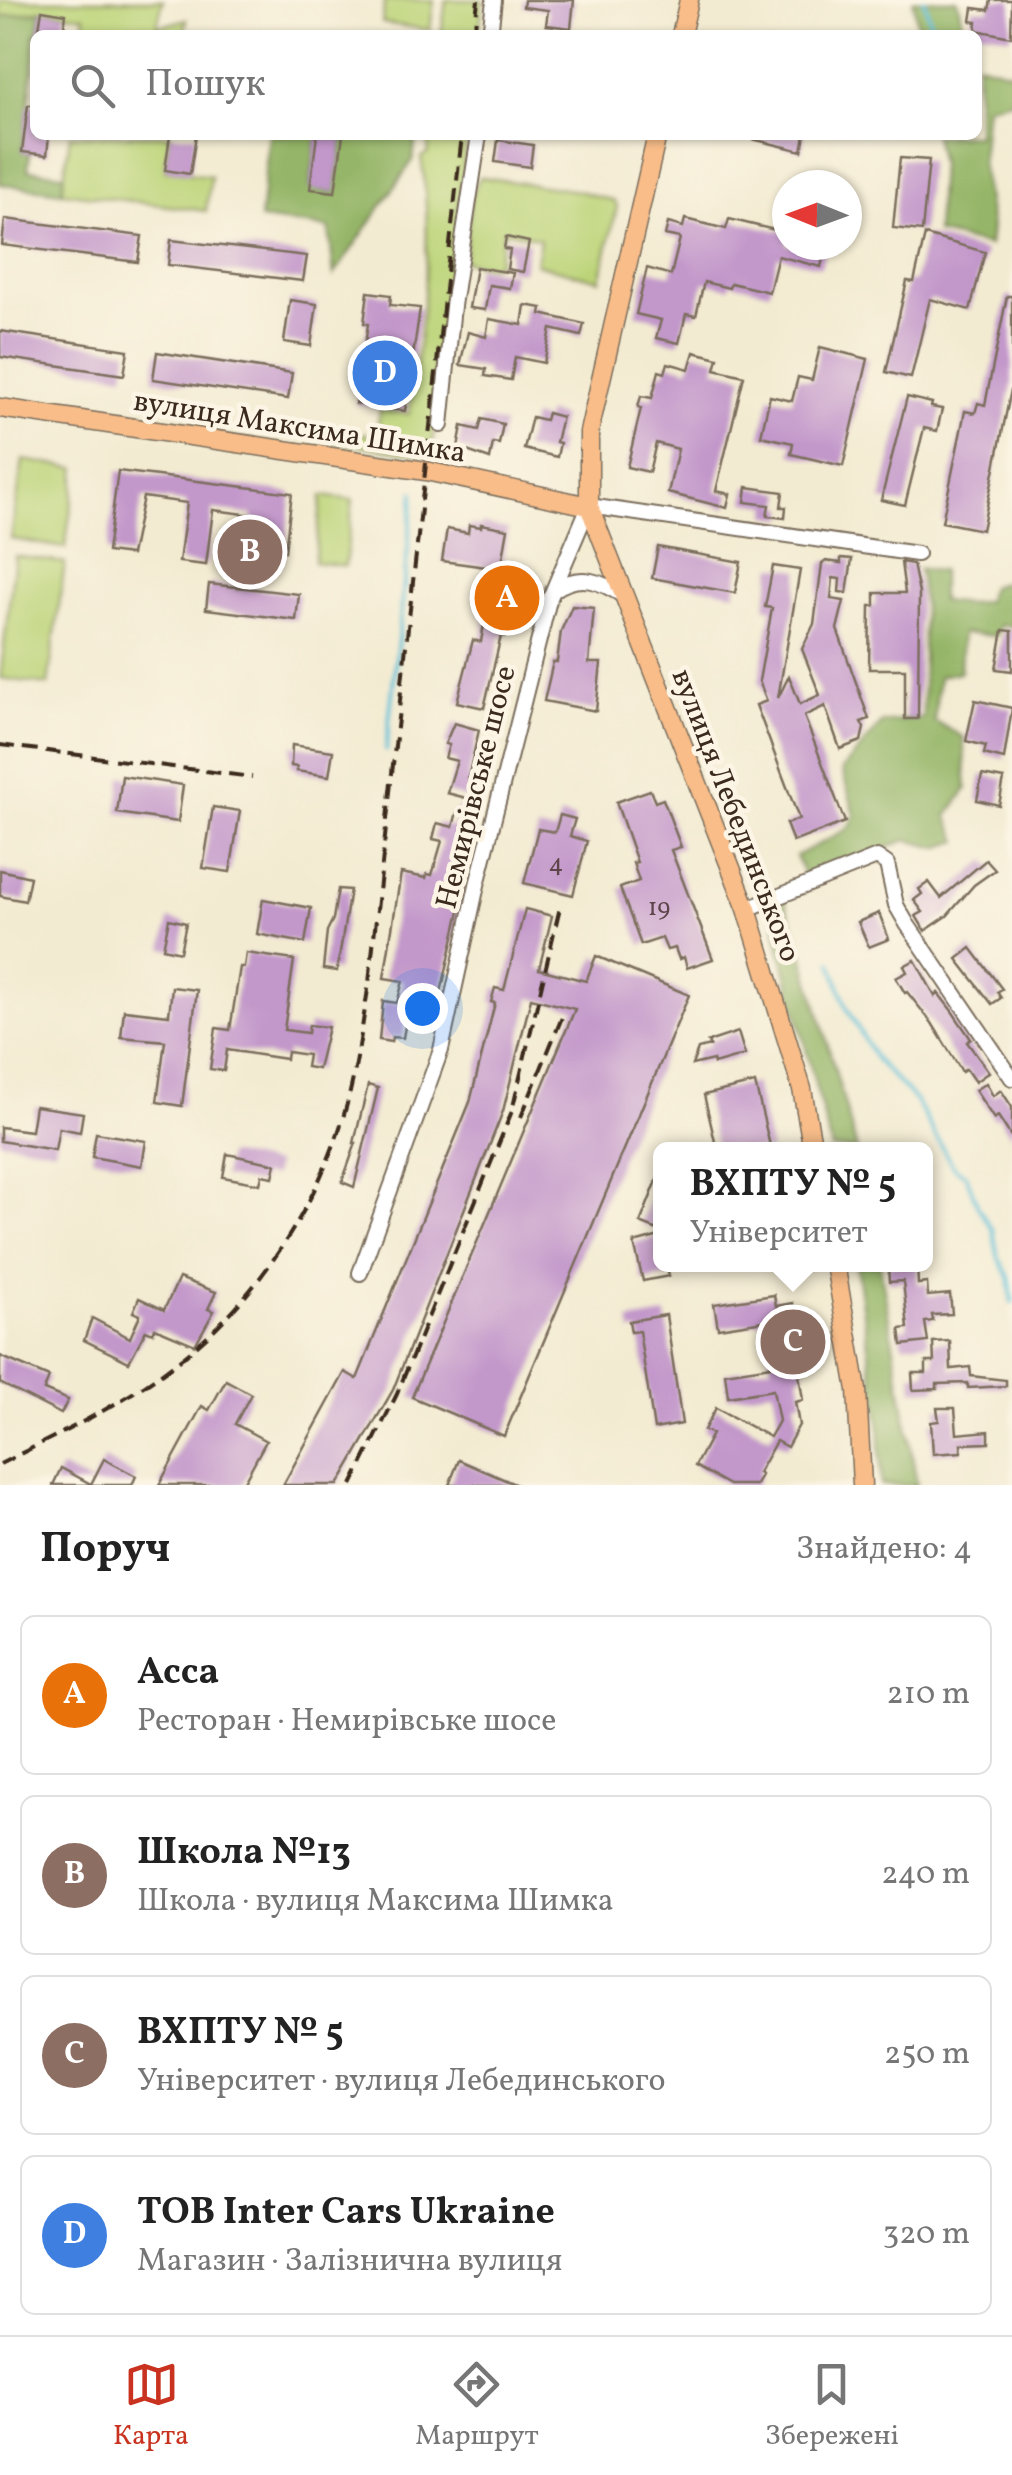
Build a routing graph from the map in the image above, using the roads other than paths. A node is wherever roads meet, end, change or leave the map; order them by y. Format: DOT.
graph roads {
  1 [pos="494,0"];
  2 [pos="689,0"];
  3 [pos="491,30"];
  4 [pos="681,30"];
  5 [pos="478,140"];
  6 [pos="656,140"];
  7 [pos="0,408"];
  8 [pos="441,425"];
  9 [pos="590,506"];
  10 [pos="917,554"];
  11 [pos="553,590"];
  12 [pos="625,597"];
  13 [pos="747,909"];
  14 [pos="1012,1078"];
  15 [pos="812,1142"];
  16 [pos="837,1272"];
  17 [pos="360,1273"];
  18 [pos="862,1485"];
  1 -- 3 [label="street"];
  2 -- 4 [label="main road"];
  5 -- 8 [label="street"];
  6 -- 9 [label="main road, Немирівське шосе"];
  7 -- 9 [label="main road, вулиця Максима Шимка"];
  9 -- 10 [label="street"];
  9 -- 11 [label="street, Немирівське шосе"];
  9 -- 12 [label="main road, вулиця Лебединського"];
  11 -- 12 [label="street"];
  11 -- 17 [label="street, Немирівське шосе"];
  12 -- 13 [label="main road, вулиця Лебединського"];
  13 -- 14 [label="street"];
  13 -- 15 [label="main road, вулиця Лебединського"];
  16 -- 18 [label="main road"];
}
